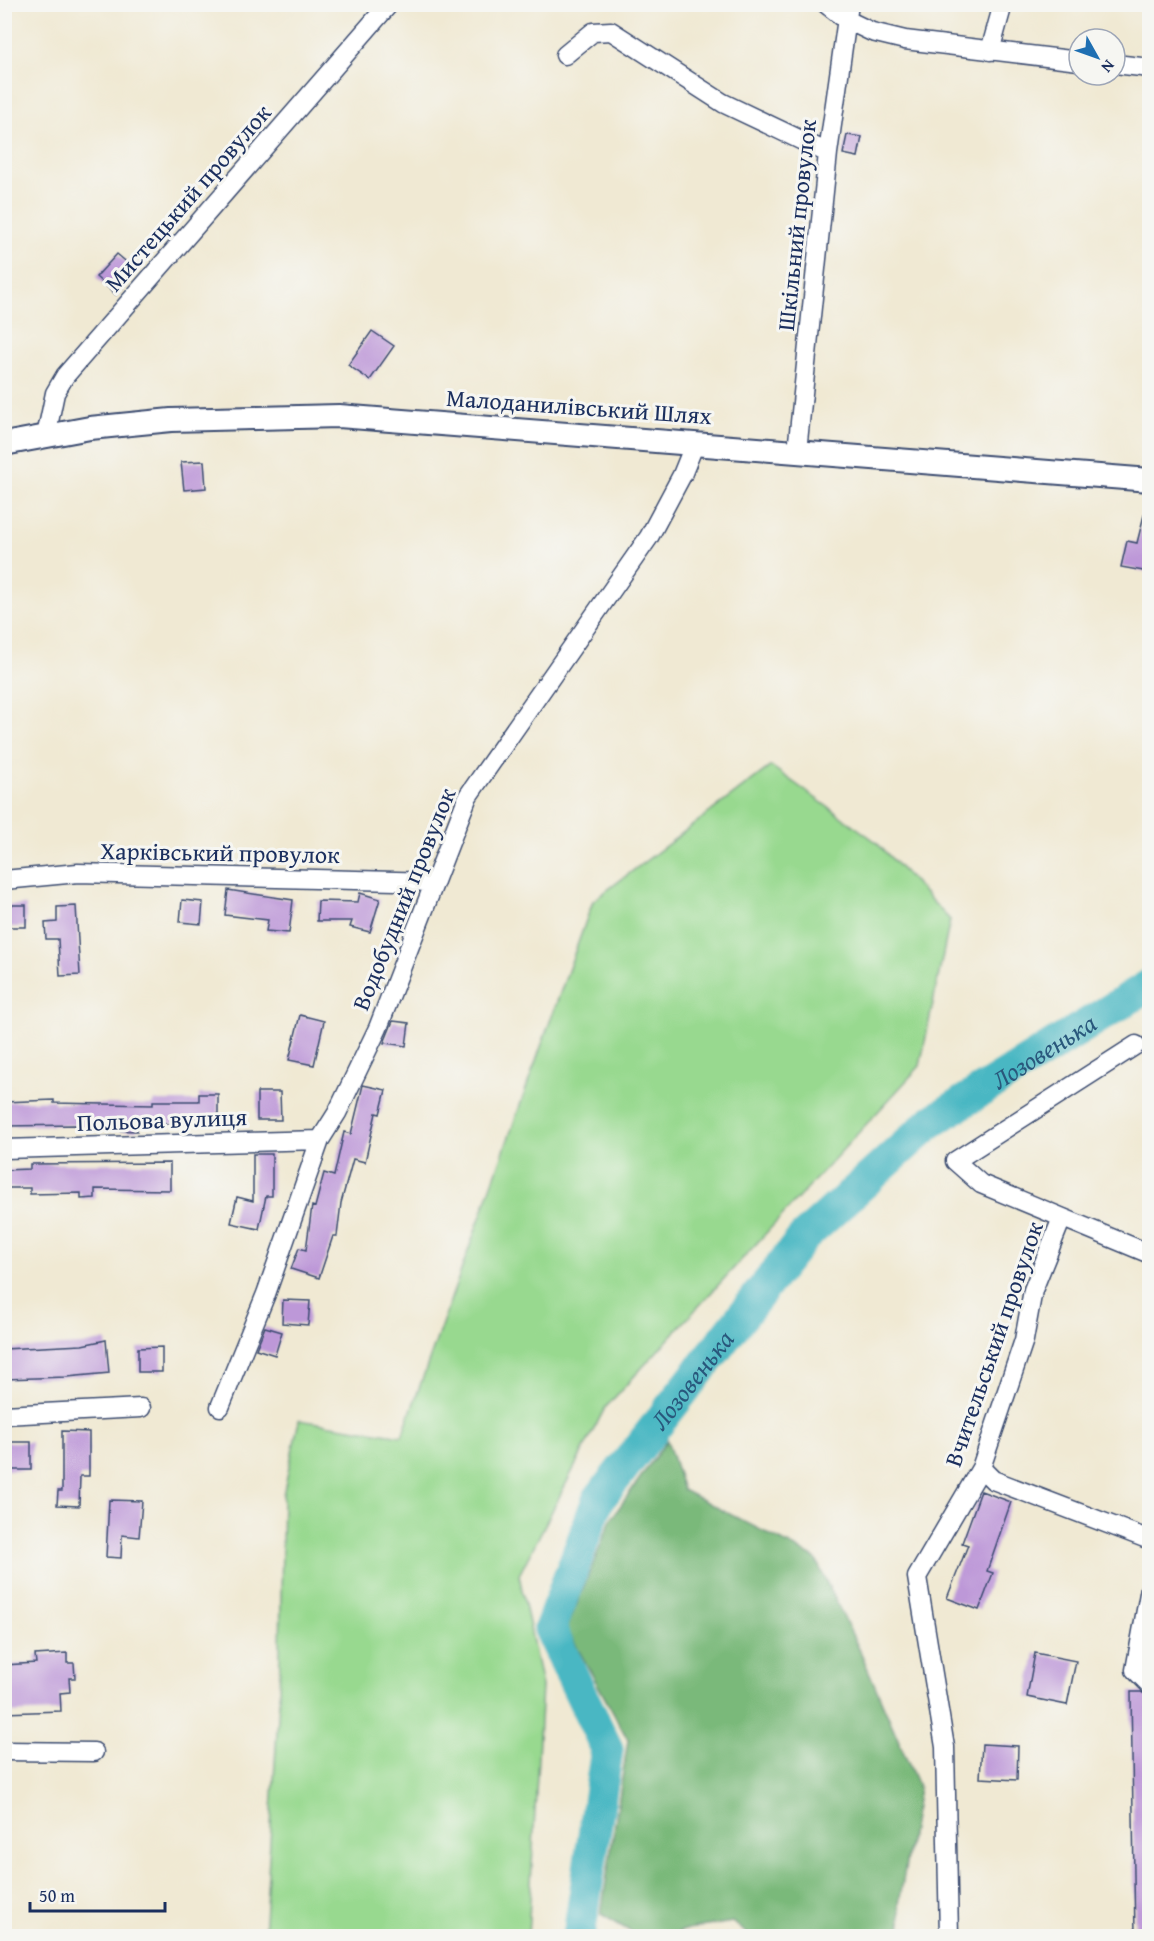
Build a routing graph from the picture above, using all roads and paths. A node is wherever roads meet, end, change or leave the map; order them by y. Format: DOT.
graph roads {
  1 [pos="389,4"];
  2 [pos="826,4"];
  3 [pos="1003,4"];
  4 [pos="847,12"];
  5 [pos="990,51"];
  6 [pos="565,55"];
  7 [pos="1067,59"];
  8 [pos="1127,65"];
  9 [pos="1149,68"];
  10 [pos="828,153"];
  11 [pos="46,436"];
  12 [pos="695,443"];
  13 [pos="4,444"];
  14 [pos="797,451"];
  15 [pos="1149,480"];
  16 [pos="4,880"];
  17 [pos="435,882"];
  18 [pos="1136,1045"];
  19 [pos="320,1140"];
  20 [pos="4,1149"];
  21 [pos="1062,1218"];
  22 [pos="1149,1254"];
  23 [pos="220,1407"];
  24 [pos="141,1408"];
  25 [pos="4,1415"];
  26 [pos="981,1468"];
  27 [pos="1149,1540"];
  28 [pos="1149,1588"];
  29 [pos="1149,1685"];
  30 [pos="4,1751"];
  31 [pos="94,1752"];
  32 [pos="949,1936"];
  1 -- 11 [label="street, Мистецький провулок"];
  2 -- 4 [label="street"];
  3 -- 5 [label="street"];
  4 -- 5 [label="street"];
  4 -- 10 [label="street, Шкільний провулок"];
  5 -- 7 [label="street"];
  6 -- 10 [label="street"];
  8 -- 9 [label="street"];
  10 -- 14 [label="street, Шкільний провулок"];
  11 -- 12 [label="main road, Малоданилівський Шлях"];
  11 -- 13 [label="main road, Малоданилівський Шлях"];
  12 -- 14 [label="main road, Малоданилівський Шлях"];
  12 -- 17 [label="street, Водобудний провулок"];
  14 -- 15 [label="main road, Малоданилівський Шлях"];
  16 -- 17 [label="street, Харківський провулок"];
  17 -- 19 [label="street, Водобудний провулок"];
  18 -- 21 [label="street"];
  19 -- 20 [label="street, Польова вулиця"];
  19 -- 23 [label="street, Водобудний провулок"];
  21 -- 22 [label="street"];
  21 -- 26 [label="street, Вчительський провулок"];
  24 -- 25 [label="street"];
  26 -- 27 [label="street"];
  26 -- 32 [label="street, Вчительський провулок"];
  28 -- 29 [label="street"];
  30 -- 31 [label="street"];
}
